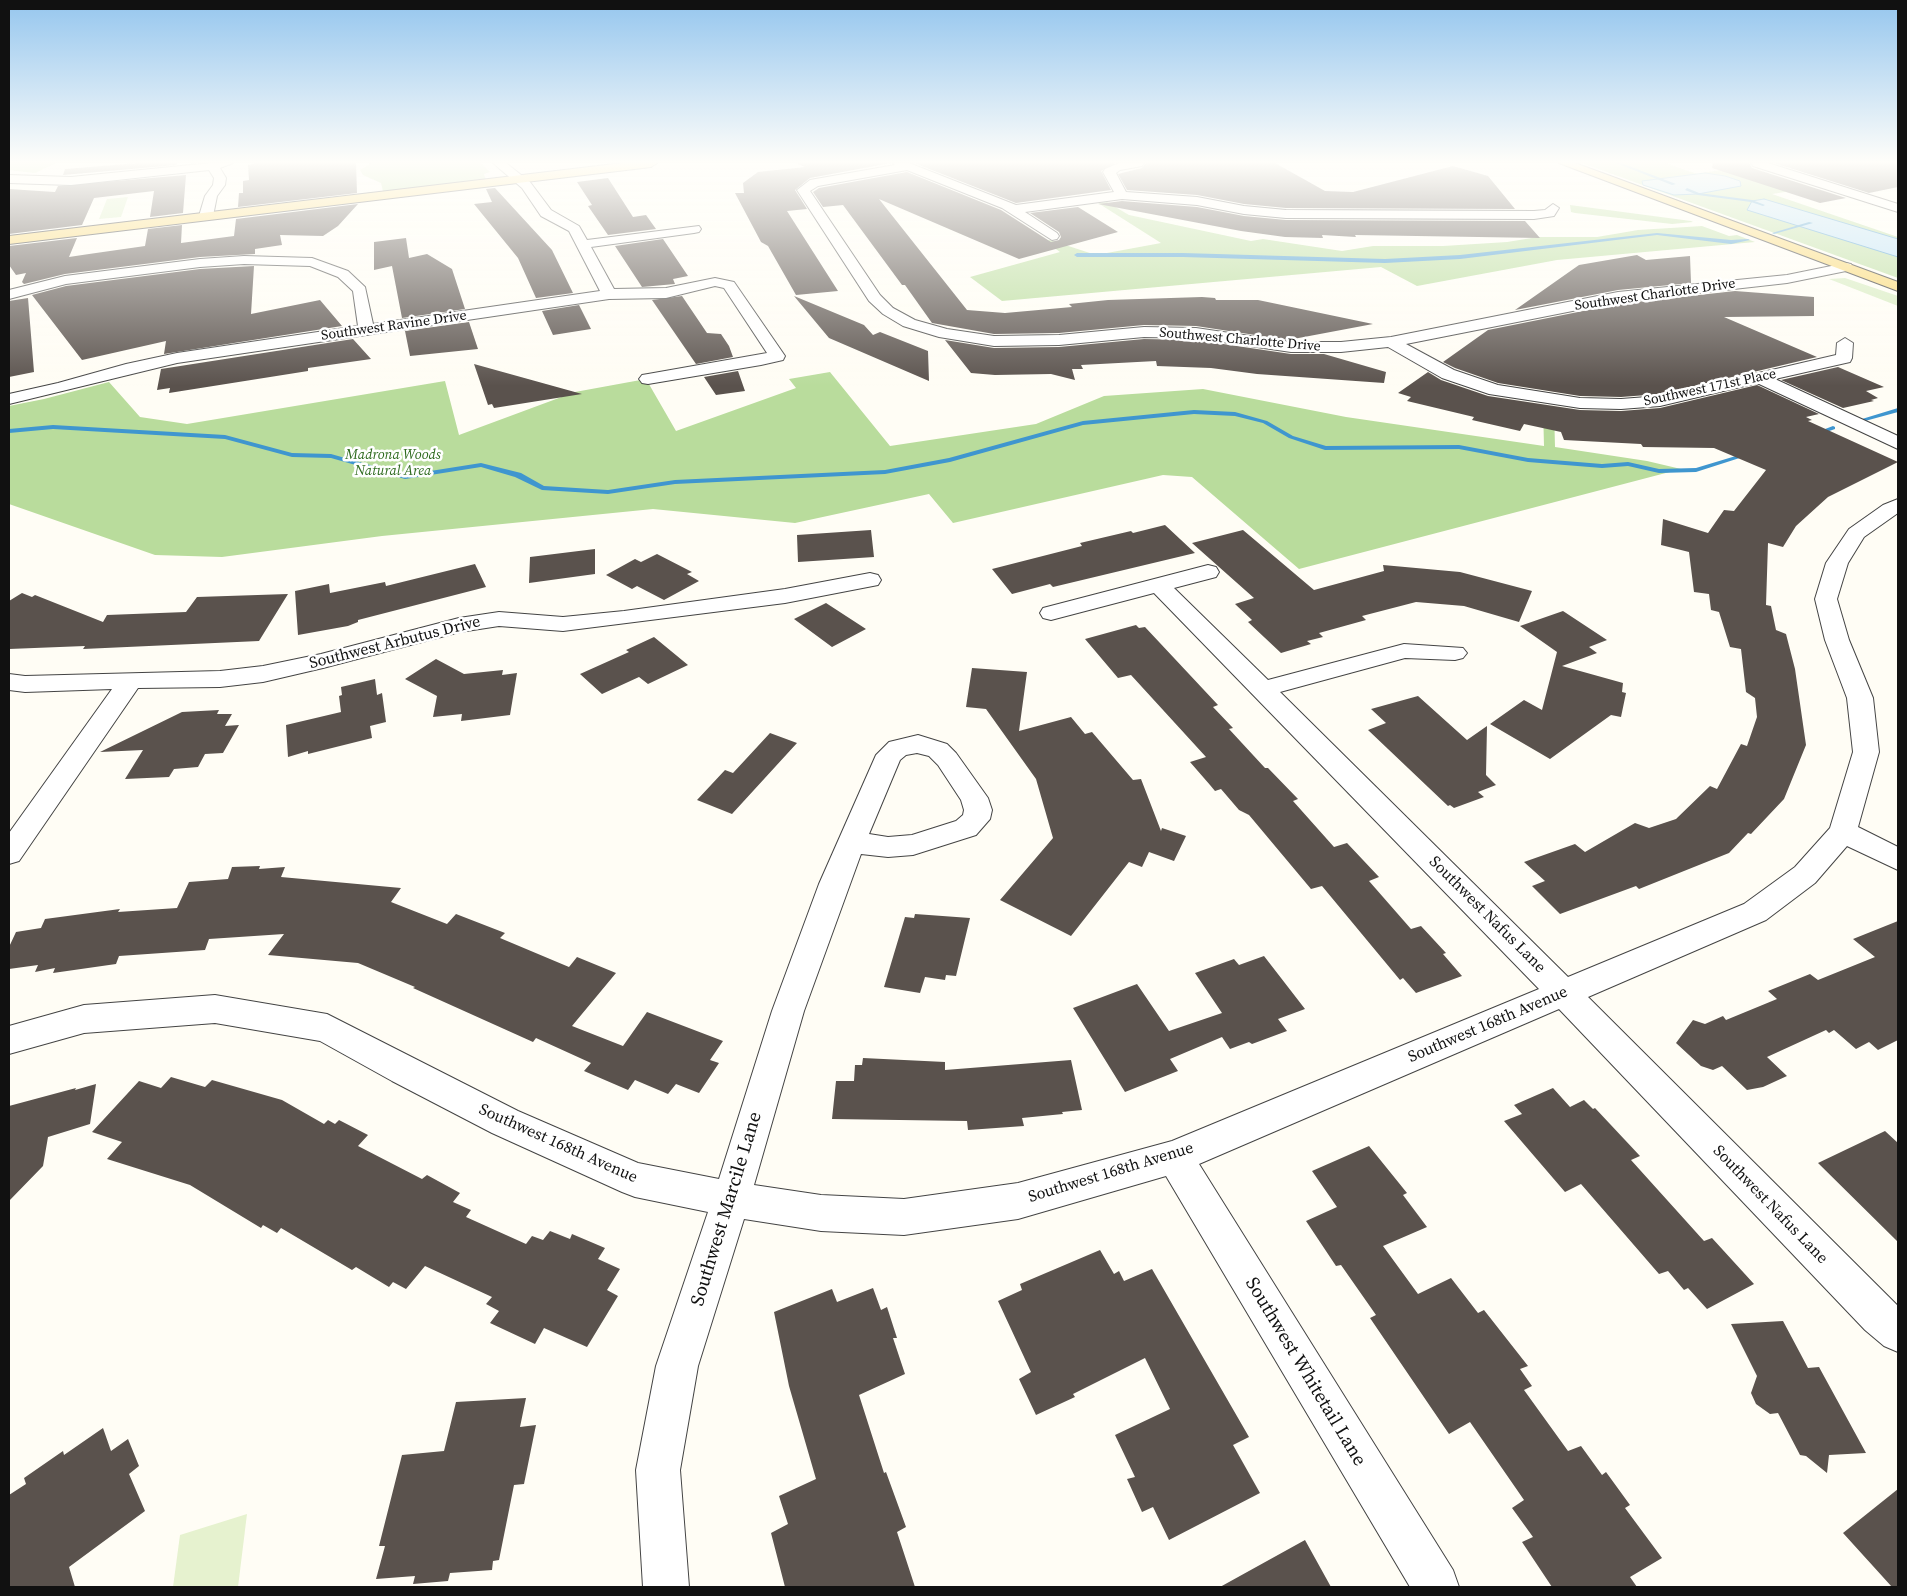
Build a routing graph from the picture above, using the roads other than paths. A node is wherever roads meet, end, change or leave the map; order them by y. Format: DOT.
graph roads {
  1 [pos="30,237"];
  2 [pos="580,237"];
  3 [pos="635,237"];
  4 [pos="834,237"];
  5 [pos="1766,237"];
  6 [pos="9,240"];
  7 [pos="584,244"];
  8 [pos="1846,267"];
  9 [pos="1898,286"];
  10 [pos="9,294"];
  11 [pos="609,294"];
  12 [pos="366,330"];
  13 [pos="1392,342"];
  14 [pos="1845,342"];
  15 [pos="648,378"];
  16 [pos="1759,378"];
  17 [pos="9,399"];
  18 [pos="1898,444"];
  19 [pos="1898,505"];
  20 [pos="1208,572"];
  21 [pos="870,580"];
  22 [pos="1159,585"];
  23 [pos="1051,613"];
  24 [pos="1455,654"];
  25 [pos="130,681"];
  26 [pos="9,682"];
  27 [pos="1263,689"];
  28 [pos="1844,832"];
  29 [pos="851,842"];
  30 [pos="9,854"];
  31 [pos="1898,859"];
  32 [pos="1564,994"];
  33 [pos="9,1040"];
  34 [pos="1175,1157"];
  35 [pos="732,1200"];
  36 [pos="1898,1332"];
  37 [pos="666,1587"];
  38 [pos="1436,1587"];
  1 -- 6 [label="main road"];
  2 -- 7 [label="street"];
  3 -- 7 [label="street"];
  4 -- 13 [label="street, Southwest Charlotte Drive"];
  5 -- 8 [label="main road"];
  7 -- 11 [label="street"];
  8 -- 9 [label="main road"];
  8 -- 13 [label="street, Southwest Charlotte Drive"];
  10 -- 12 [label="street"];
  11 -- 12 [label="street, Southwest Ravine Drive"];
  11 -- 15 [label="street, Southwest Ravine Drive"];
  12 -- 17 [label="street, Southwest Ravine Drive"];
  13 -- 16 [label="street, Southwest 171st Place"];
  14 -- 16 [label="street, Southwest 171st Place"];
  16 -- 18 [label="street"];
  19 -- 28 [label="street, Southwest 168th Avenue"];
  20 -- 22 [label="street"];
  21 -- 25 [label="street, Southwest Arbutus Drive"];
  22 -- 23 [label="street"];
  22 -- 27 [label="street, Southwest Nafus Lane"];
  24 -- 27 [label="street"];
  25 -- 26 [label="street, Southwest Arbutus Drive"];
  25 -- 30 [label="street"];
  27 -- 32 [label="street, Southwest Nafus Lane"];
  28 -- 31 [label="street"];
  28 -- 32 [label="street, Southwest 168th Avenue"];
  29 -- 29 [label="street, Southwest Marcile Lane"];
  29 -- 35 [label="street, Southwest Marcile Lane"];
  32 -- 34 [label="street, Southwest 168th Avenue"];
  32 -- 36 [label="street, Southwest Nafus Lane"];
  33 -- 35 [label="street, Southwest 168th Avenue"];
  34 -- 35 [label="street, Southwest 168th Avenue"];
  34 -- 38 [label="street, Southwest Whitetail Lane"];
  35 -- 37 [label="street, Southwest Marcile Lane"];
}
